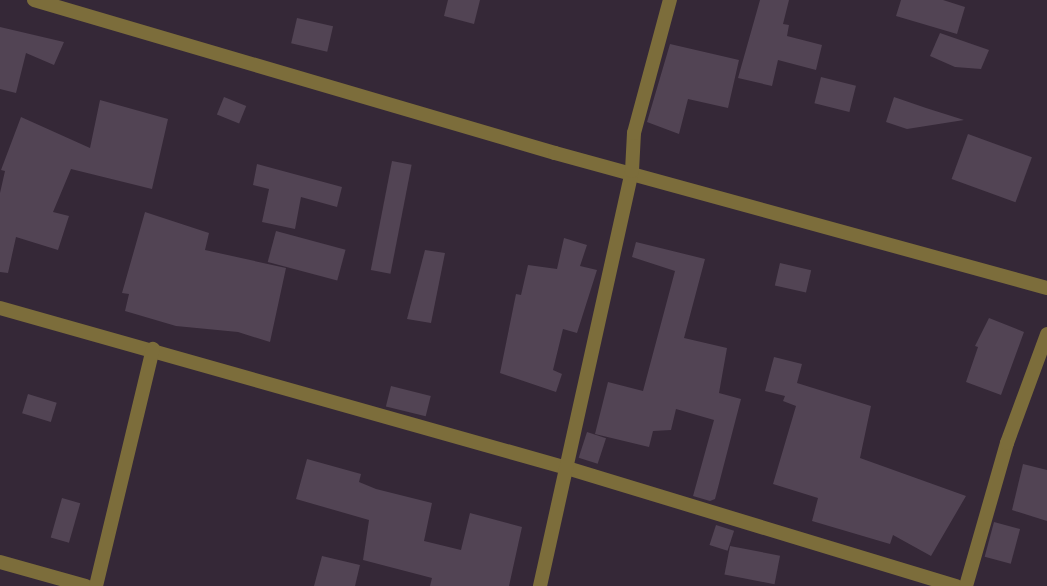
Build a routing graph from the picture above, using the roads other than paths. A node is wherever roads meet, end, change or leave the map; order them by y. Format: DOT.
graph roads {
  1 [pos="34,0"];
  2 [pos="670,0"];
  3 [pos="632,171"];
  4 [pos="1047,288"];
  5 [pos="0,308"];
  6 [pos="1047,334"];
  7 [pos="153,349"];
  8 [pos="567,468"];
  9 [pos="0,562"];
  10 [pos="86,586"];
  11 [pos="96,586"];
  12 [pos="540,586"];
  13 [pos="956,586"];
  14 [pos="966,586"];
  1 -- 3 [label="street"];
  2 -- 3 [label="street"];
  3 -- 4 [label="street"];
  3 -- 8 [label="street"];
  5 -- 7 [label="street"];
  6 -- 14 [label="street"];
  7 -- 8 [label="street"];
  7 -- 11 [label="street"];
  8 -- 12 [label="street"];
  8 -- 13 [label="street"];
  9 -- 10 [label="street"];
}
